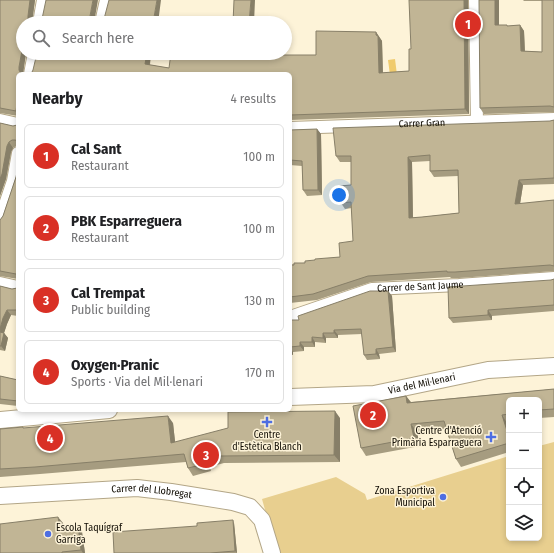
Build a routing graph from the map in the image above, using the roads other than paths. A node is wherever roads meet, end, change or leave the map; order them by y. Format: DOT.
graph roads {
  1 [pos="43,0"];
  2 [pos="106,0"];
  3 [pos="475,0"];
  4 [pos="40,16"];
  5 [pos="103,16"];
  6 [pos="33,60"];
  7 [pos="30,72"];
  8 [pos="554,119"];
  9 [pos="0,120"];
  10 [pos="476,122"];
  11 [pos="16,124"];
  12 [pos="292,128"];
  13 [pos="16,164"];
  14 [pos="0,219"];
  15 [pos="554,278"];
  16 [pos="0,283"];
  17 [pos="16,286"];
  18 [pos="292,316"];
  19 [pos="554,366"];
  20 [pos="292,397"];
  21 [pos="87,412"];
  22 [pos="0,420"];
  23 [pos="0,496"];
  24 [pos="272,553"];
  1 -- 4 [label="street"];
  2 -- 5 [label="street"];
  3 -- 10 [label="street"];
  6 -- 7 [label="street"];
  8 -- 10 [label="street, Carrer Gran"];
  9 -- 11 [label="street"];
  10 -- 12 [label="street, Carrer Gran"];
  13 -- 14 [label="street"];
  15 -- 18 [label="street, Carrer de Sant Jaume"];
  16 -- 17 [label="street"];
  19 -- 20 [label="street, Via del Mil·lenari"];
  21 -- 22 [label="street"];
  23 -- 24 [label="street, Carrer del Llobregat"];
}
